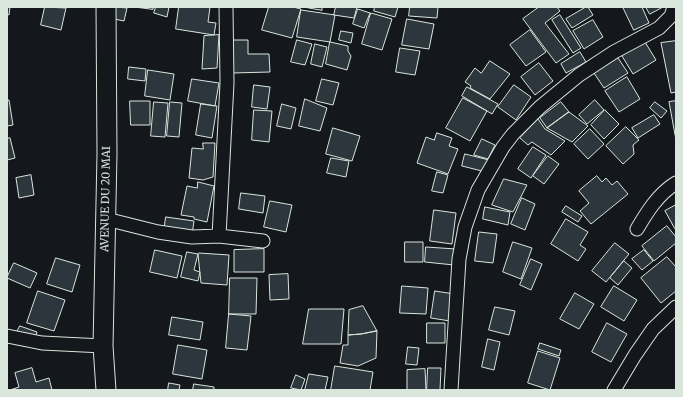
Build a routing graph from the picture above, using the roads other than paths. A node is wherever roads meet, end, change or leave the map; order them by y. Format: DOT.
graph roads {
  1 [pos="106,7"];
  2 [pos="226,7"];
  3 [pos="674,7"];
  4 [pos="676,183"];
  5 [pos="106,220"];
  6 [pos="637,229"];
  7 [pos="219,236"];
  8 [pos="263,241"];
  9 [pos="676,307"];
  10 [pos="7,336"];
  11 [pos="103,346"];
  12 [pos="106,390"];
  13 [pos="451,390"];
  14 [pos="614,390"];
  1 -- 5 [label="main road, AVENUE DU 20 MAI"];
  2 -- 7 [label="street"];
  3 -- 13 [label="street"];
  4 -- 6 [label="street"];
  5 -- 7 [label="street"];
  5 -- 11 [label="main road, AVENUE DU 20 MAI"];
  7 -- 8 [label="street"];
  9 -- 14 [label="street"];
  10 -- 11 [label="street"];
  11 -- 12 [label="main road, AVENUE DU 20 MAI"];
}
